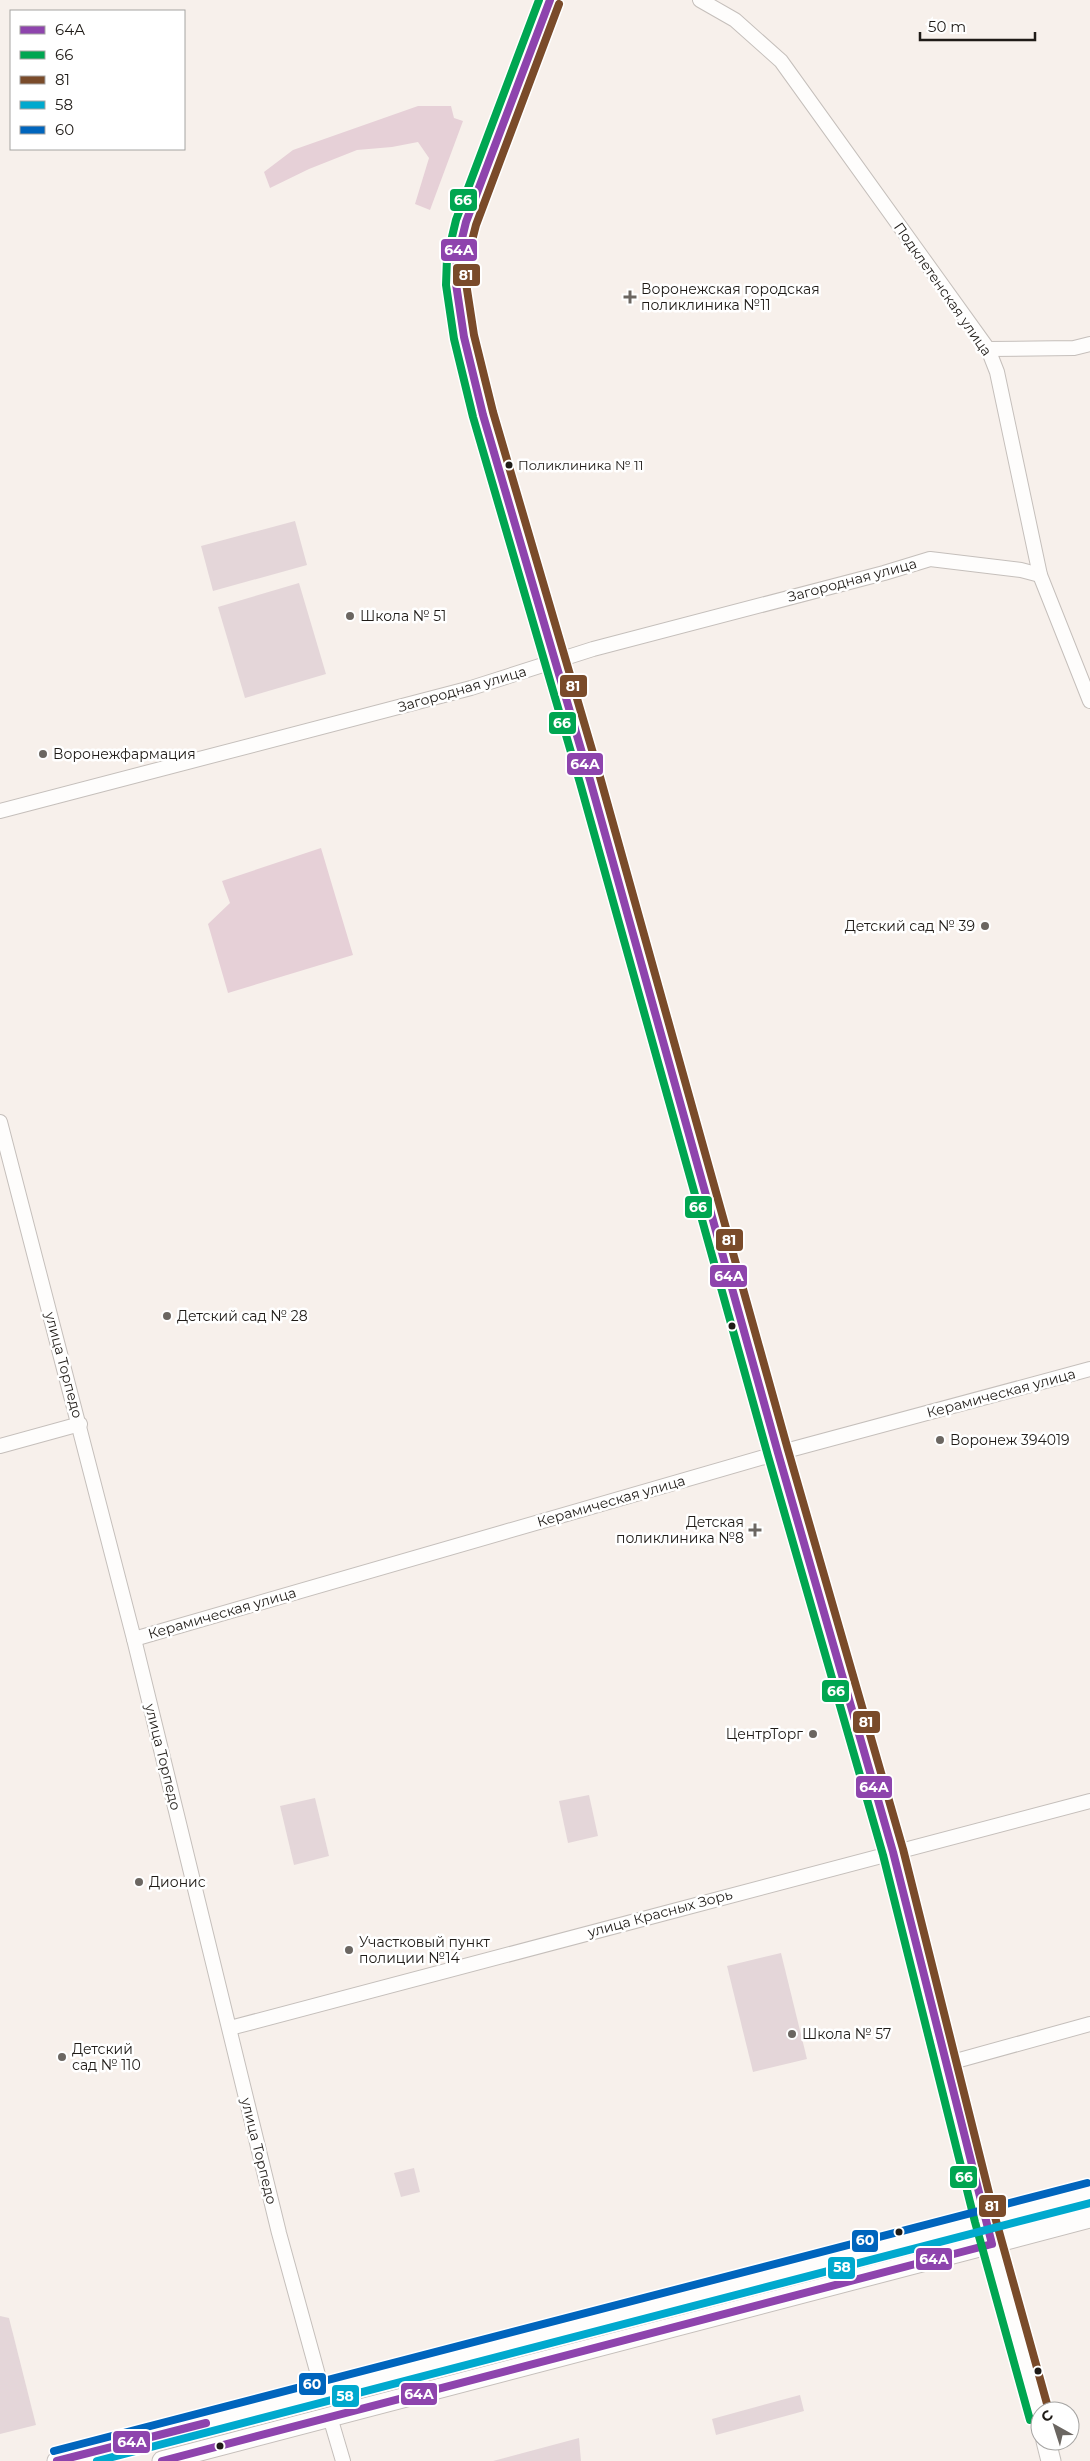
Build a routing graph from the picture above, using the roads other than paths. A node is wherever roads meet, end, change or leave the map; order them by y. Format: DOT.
graph roads {
  1 [pos="550,0"];
  2 [pos="700,0"];
  3 [pos="1090,344"];
  4 [pos="988,349"];
  5 [pos="1040,575"];
  6 [pos="556,661"];
  7 [pos="1090,701"];
  8 [pos="0,811"];
  9 [pos="0,1122"];
  10 [pos="1090,1369"];
  11 [pos="80,1424"];
  12 [pos="0,1446"];
  13 [pos="778,1453"];
  14 [pos="134,1638"];
  15 [pos="1090,1801"];
  16 [pos="893,1852"];
  17 [pos="1090,2024"];
  18 [pos="230,2028"];
  19 [pos="945,2064"];
  20 [pos="1090,2193"];
  21 [pos="1090,2218"];
  22 [pos="985,2220"];
  23 [pos="992,2244"];
  24 [pos="323,2393"];
  25 [pos="1036,2401"];
  26 [pos="330,2417"];
  27 [pos="57,2461"];
  28 [pos="162,2461"];
  29 [pos="343,2461"];
  1 -- 6 [label="street"];
  2 -- 4 [label="street, Подклетенская улица"];
  3 -- 4 [label="street"];
  4 -- 5 [label="street, Подклетенская улица"];
  5 -- 6 [label="street, Загородная улица"];
  5 -- 7 [label="street, Подклетенская улица"];
  6 -- 8 [label="street, Загородная улица"];
  6 -- 13 [label="street"];
  9 -- 11 [label="street, улица Торпедо"];
  10 -- 13 [label="street, Керамическая улица"];
  11 -- 12 [label="street"];
  11 -- 14 [label="street, улица Торпедо"];
  13 -- 14 [label="street, Керамическая улица"];
  13 -- 16 [label="street"];
  14 -- 18 [label="street, улица Торпедо"];
  15 -- 16 [label="street, улица Красных Зорь"];
  16 -- 18 [label="street, улица Красных Зорь"];
  16 -- 19 [label="street"];
  17 -- 19 [label="street"];
  18 -- 24 [label="street, улица Торпедо"];
  19 -- 22 [label="street"];
  20 -- 22 [label="street"];
  21 -- 23 [label="street"];
  22 -- 23 [label="street"];
  22 -- 24 [label="street"];
  23 -- 25 [label="street"];
  23 -- 26 [label="street"];
  24 -- 26 [label="street"];
  24 -- 27 [label="street"];
  26 -- 28 [label="street"];
  26 -- 29 [label="street"];
}
